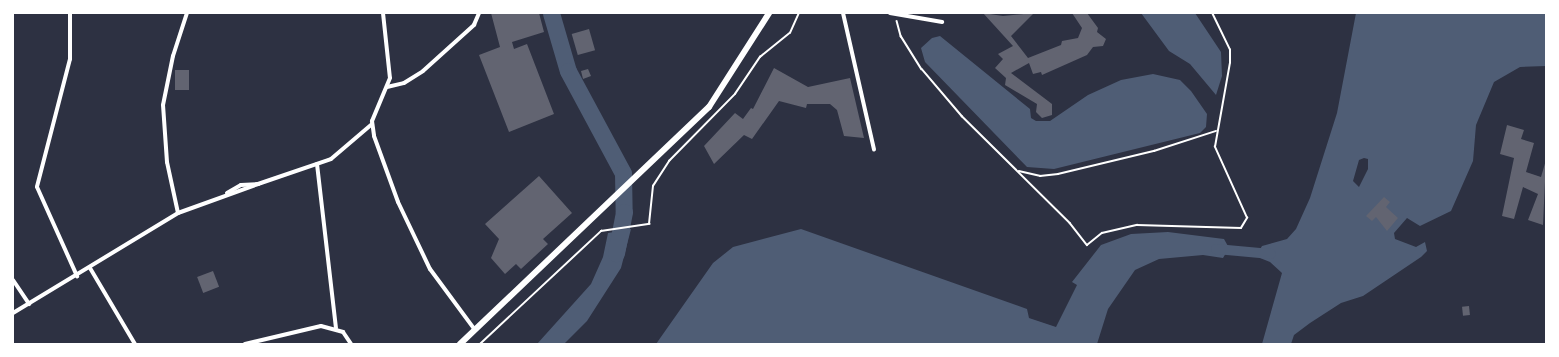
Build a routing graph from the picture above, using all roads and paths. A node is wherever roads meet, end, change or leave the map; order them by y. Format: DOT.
graph roads {
  1 [pos="70,13"];
  2 [pos="187,13"];
  3 [pos="383,13"];
  4 [pos="478,13"];
  5 [pos="770,13"];
  6 [pos="799,13"];
  7 [pos="843,13"];
  8 [pos="890,13"];
  9 [pos="1212,13"];
  10 [pos="896,14"];
  11 [pos="942,22"];
  12 [pos="474,25"];
  13 [pos="388,87"];
  14 [pos="372,124"];
  15 [pos="1216,130"];
  16 [pos="874,150"];
  17 [pos="317,164"];
  18 [pos="1017,170"];
  19 [pos="258,184"];
  20 [pos="226,194"];
  21 [pos="178,213"];
  22 [pos="90,268"];
  23 [pos="77,276"];
  24 [pos="13,280"];
  25 [pos="29,304"];
  26 [pos="13,313"];
  27 [pos="336,328"];
  28 [pos="475,330"];
  29 [pos="135,344"];
  30 [pos="245,344"];
  31 [pos="351,344"];
  32 [pos="460,344"];
  33 [pos="480,344"];
  1 -- 23 [label="street"];
  2 -- 21 [label="street"];
  3 -- 13 [label="street"];
  4 -- 12 [label="street"];
  5 -- 28 [label="street"];
  6 -- 33 [label="path"];
  7 -- 16 [label="street"];
  8 -- 10 [label="street"];
  9 -- 15 [label="path"];
  10 -- 11 [label="street"];
  10 -- 18 [label="path"];
  12 -- 13 [label="street"];
  13 -- 14 [label="street"];
  14 -- 17 [label="street"];
  14 -- 28 [label="street"];
  15 -- 18 [label="path"];
  15 -- 18 [label="path"];
  17 -- 19 [label="street"];
  17 -- 27 [label="street"];
  19 -- 20 [label="street"];
  19 -- 20 [label="street"];
  20 -- 21 [label="street"];
  21 -- 22 [label="street"];
  22 -- 23 [label="street"];
  22 -- 29 [label="street"];
  23 -- 25 [label="street"];
  24 -- 25 [label="street"];
  25 -- 26 [label="street"];
  27 -- 30 [label="street"];
  27 -- 31 [label="street"];
  28 -- 32 [label="street"];
}
